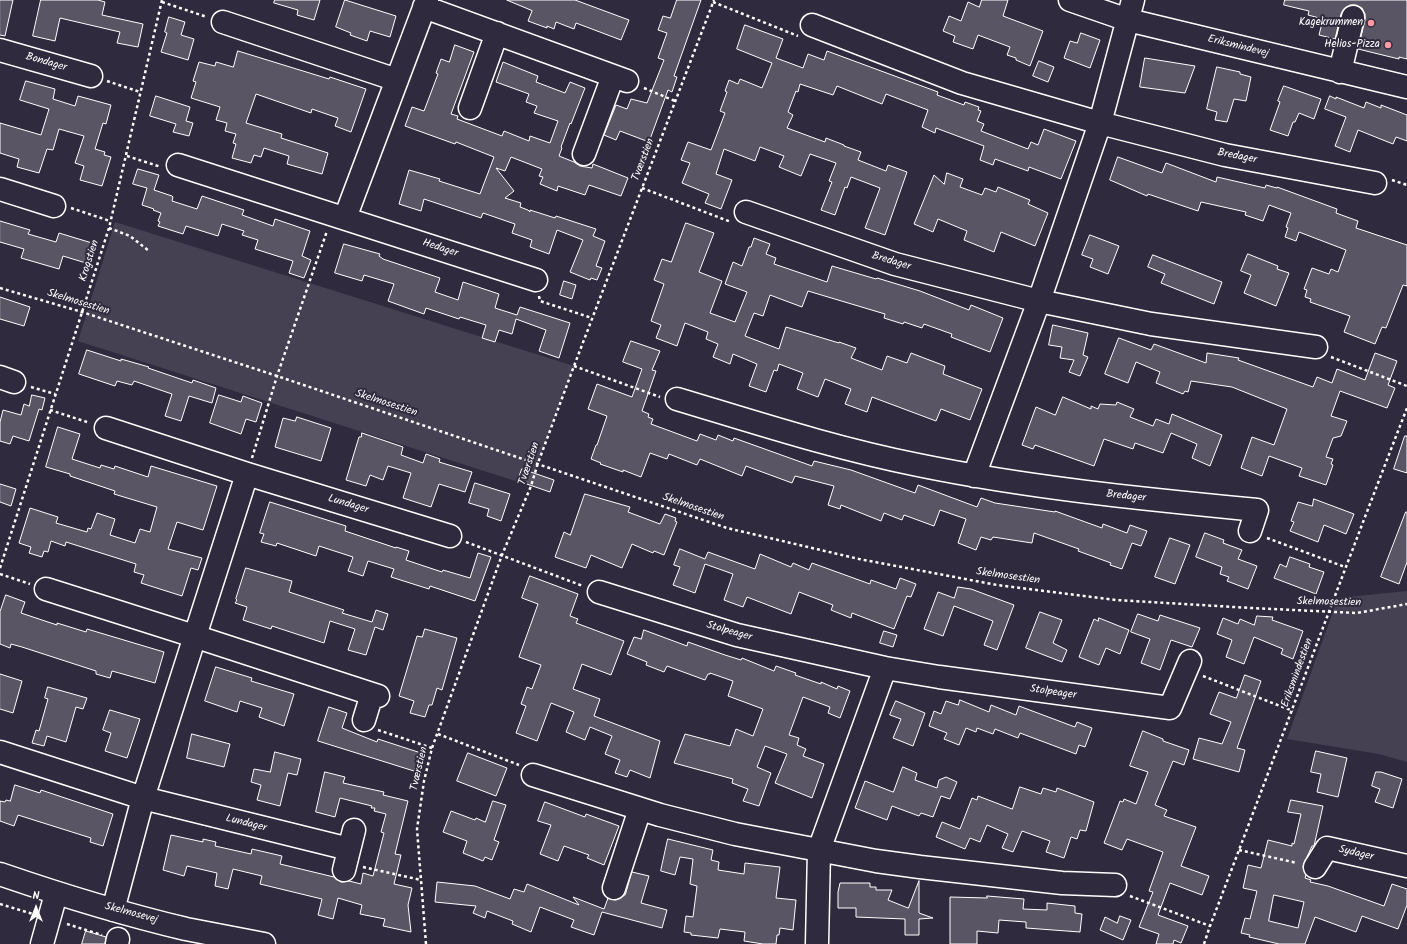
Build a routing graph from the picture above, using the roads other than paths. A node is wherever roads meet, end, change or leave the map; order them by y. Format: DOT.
graph roads {
  1 [pos="1070,0"];
  2 [pos="425,3"];
  3 [pos="1131,10"];
  4 [pos="1353,17"];
  5 [pos="223,22"];
  6 [pos="812,25"];
  7 [pos="497,33"];
  8 [pos="0,50"];
  9 [pos="1340,72"];
  10 [pos="91,76"];
  11 [pos="397,80"];
  12 [pos="1407,87"];
  13 [pos="470,108"];
  14 [pos="1100,123"];
  15 [pos="584,154"];
  16 [pos="178,165"];
  17 [pos="1375,183"];
  18 [pos="0,189"];
  19 [pos="54,206"];
  20 [pos="746,212"];
  21 [pos="338,217"];
  22 [pos="536,280"];
  23 [pos="1039,301"];
  24 [pos="1316,347"];
  25 [pos="677,399"];
  26 [pos="106,428"];
  27 [pos="247,474"];
  28 [pos="974,476"];
  29 [pos="1250,531"];
  30 [pos="450,536"];
  31 [pos="46,589"];
  32 [pos="599,592"];
  33 [pos="194,636"];
  34 [pos="1188,665"];
  35 [pos="884,668"];
  36 [pos="364,720"];
  37 [pos="0,752"];
  38 [pos="533,775"];
  39 [pos="143,798"];
  40 [pos="640,809"];
  41 [pos="820,850"];
  42 [pos="348,853"];
  43 [pos="1407,866"];
  44 [pos="1315,867"];
  45 [pos="0,874"];
  46 [pos="1115,885"];
  47 [pos="614,888"];
  48 [pos="56,894"];
  49 [pos="113,910"];
  50 [pos="42,944"];
  51 [pos="264,944"];
  52 [pos="817,944"];
  1 -- 3 [label="street, Eriksmindevej"];
  2 -- 7 [label="street"];
  2 -- 11 [label="street"];
  3 -- 9 [label="street, Eriksmindevej"];
  3 -- 14 [label="street"];
  4 -- 9 [label="street"];
  5 -- 11 [label="street"];
  6 -- 14 [label="street, Bredager"];
  7 -- 13 [label="street"];
  7 -- 15 [label="street"];
  8 -- 10 [label="street, Bondager"];
  9 -- 12 [label="street, Eriksmindevej"];
  11 -- 21 [label="street"];
  14 -- 17 [label="street, Bredager"];
  14 -- 23 [label="street"];
  16 -- 21 [label="street, Hedager"];
  18 -- 19 [label="street"];
  20 -- 23 [label="street, Bredager"];
  21 -- 22 [label="street, Hedager"];
  23 -- 24 [label="street, Bredager"];
  23 -- 28 [label="street"];
  25 -- 28 [label="street, Bredager"];
  26 -- 27 [label="street, Lundager"];
  27 -- 30 [label="street, Lundager"];
  27 -- 33 [label="street"];
  28 -- 29 [label="street, Bredager"];
  31 -- 33 [label="street"];
  32 -- 35 [label="street, Stolpeager"];
  33 -- 36 [label="street"];
  33 -- 39 [label="street"];
  34 -- 35 [label="street, Stolpeager"];
  35 -- 41 [label="street"];
  37 -- 39 [label="street, Lundager"];
  38 -- 40 [label="street"];
  39 -- 42 [label="street, Lundager"];
  39 -- 49 [label="street"];
  40 -- 41 [label="street"];
  40 -- 47 [label="street"];
  41 -- 46 [label="street"];
  41 -- 52 [label="street"];
  43 -- 44 [label="street, Sydager"];
  45 -- 48 [label="street, Skelmosevej"];
  48 -- 49 [label="street, Skelmosevej"];
  48 -- 50 [label="street"];
  49 -- 51 [label="street, Skelmosevej"];
}
